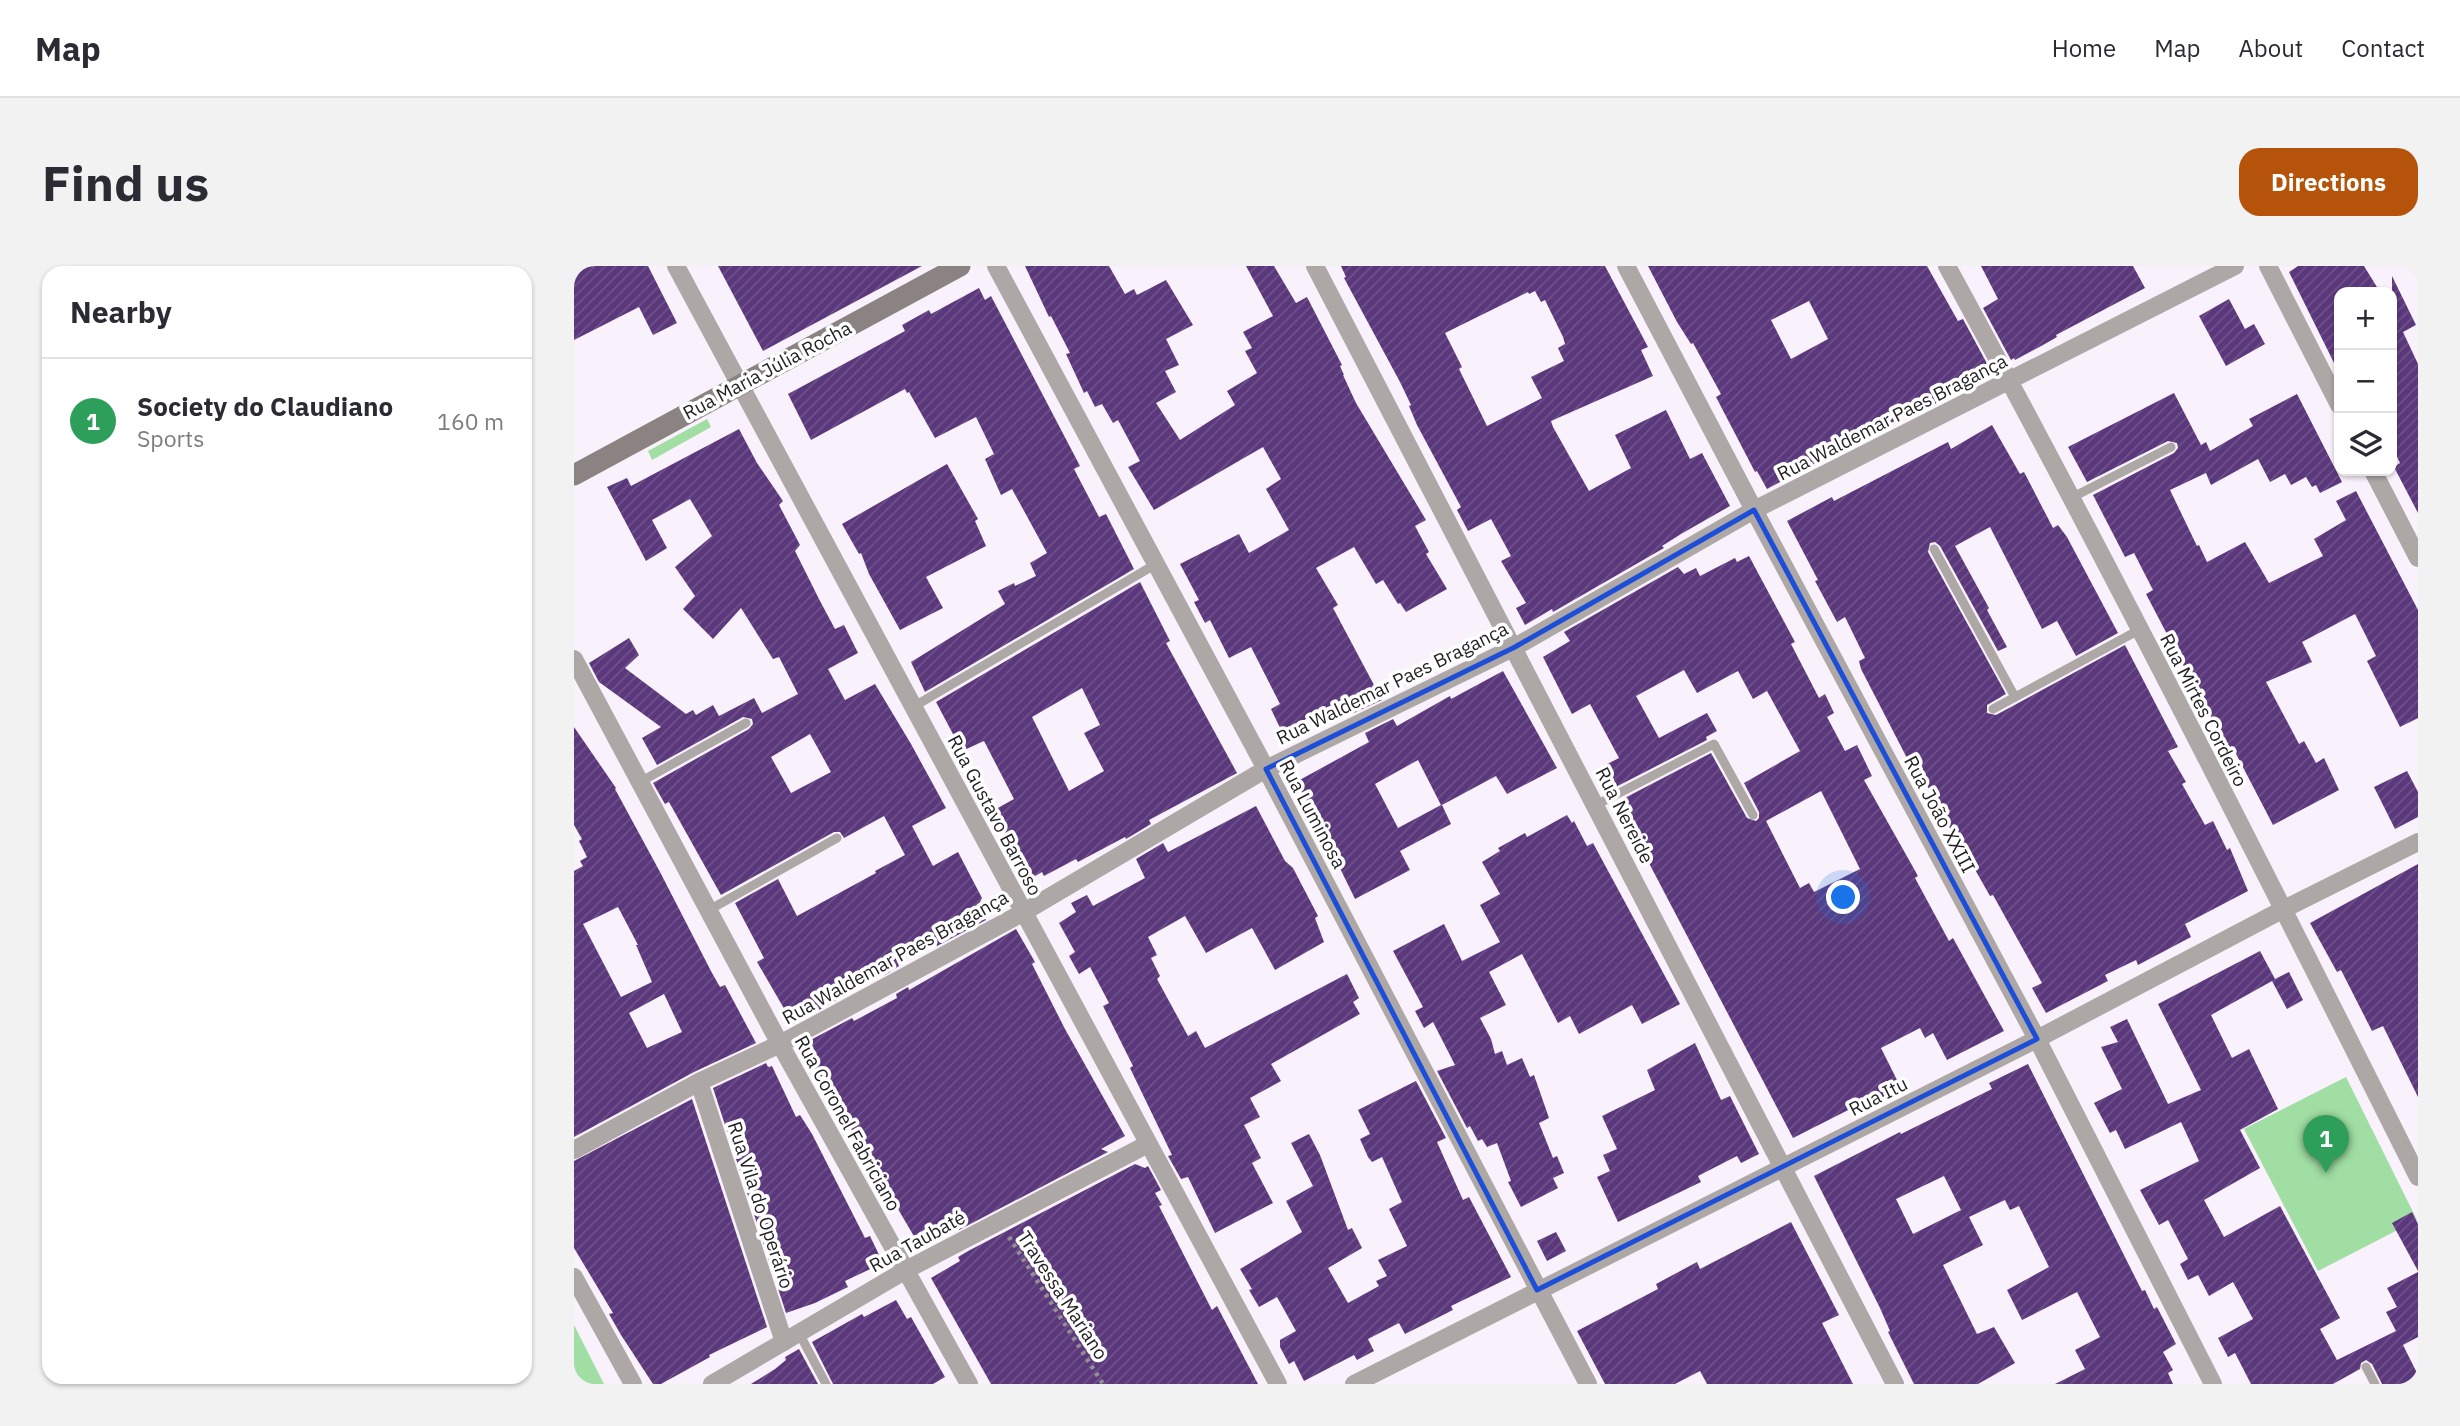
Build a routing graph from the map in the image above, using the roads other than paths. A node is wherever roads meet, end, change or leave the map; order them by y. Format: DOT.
graph roads {
  1 [pos="676,266"];
  2 [pos="960,266"];
  3 [pos="996,266"];
  4 [pos="1315,266"];
  5 [pos="1626,266"];
  6 [pos="1947,266"];
  7 [pos="2235,266"];
  8 [pos="2268,266"];
  9 [pos="2010,381"];
  10 [pos="738,385"];
  11 [pos="2334,395"];
  12 [pos="2171,447"];
  13 [pos="574,475"];
  14 [pos="2376,476"];
  15 [pos="2071,498"];
  16 [pos="1754,510"];
  17 [pos="1934,549"];
  18 [pos="2418,558"];
  19 [pos="1156,564"];
  20 [pos="2139,630"];
  21 [pos="1515,647"];
  22 [pos="574,659"];
  23 [pos="2015,696"];
  24 [pos="912,707"];
  25 [pos="1993,709"];
  26 [pos="746,723"];
  27 [pos="1266,769"];
  28 [pos="640,782"];
  29 [pos="1596,805"];
  30 [pos="1753,815"];
  31 [pos="837,838"];
  32 [pos="2418,842"];
  33 [pos="2284,909"];
  34 [pos="709,910"];
  35 [pos="1024,912"];
  36 [pos="2037,1039"];
  37 [pos="780,1044"];
  38 [pos="699,1082"];
  39 [pos="1148,1144"];
  40 [pos="574,1150"];
  41 [pos="1783,1167"];
  42 [pos="2418,1177"];
  43 [pos="906,1270"];
  44 [pos="574,1277"];
  45 [pos="1537,1290"];
  46 [pos="792,1338"];
  47 [pos="2366,1367"];
  48 [pos="633,1384"];
  49 [pos="712,1384"];
  50 [pos="826,1384"];
  51 [pos="969,1384"];
  52 [pos="1278,1384"];
  53 [pos="1354,1384"];
  54 [pos="1588,1384"];
  55 [pos="1895,1384"];
  56 [pos="2213,1384"];
  57 [pos="2375,1384"];
  1 -- 10 [label="street, Rua Gustavo Barroso"];
  2 -- 10 [label="street, Rua Maria Júlia Rocha"];
  3 -- 19 [label="street, Rua Luminosa"];
  4 -- 21 [label="street, Rua Nereide"];
  5 -- 16 [label="street, Rua João XXIII"];
  6 -- 9 [label="street, Rua Mirtes Cordeiro"];
  7 -- 9 [label="street, Rua Waldemar Paes Bragança"];
  8 -- 11 [label="street"];
  9 -- 15 [label="street, Rua Mirtes Cordeiro"];
  9 -- 16 [label="street, Rua Waldemar Paes Bragança"];
  10 -- 13 [label="street, Rua Maria Júlia Rocha"];
  10 -- 24 [label="street, Rua Gustavo Barroso"];
  12 -- 15 [label="lane"];
  14 -- 18 [label="street"];
  15 -- 20 [label="street, Rua Mirtes Cordeiro"];
  16 -- 21 [label="street, Rua Waldemar Paes Bragança"];
  16 -- 36 [label="street, Rua João XXIII"];
  17 -- 23 [label="lane"];
  19 -- 24 [label="lane"];
  19 -- 27 [label="street, Rua Luminosa"];
  20 -- 23 [label="lane"];
  20 -- 33 [label="street, Rua Mirtes Cordeiro"];
  21 -- 27 [label="street, Rua Waldemar Paes Bragança"];
  21 -- 29 [label="street, Rua Nereide"];
  22 -- 28 [label="street, Rua Coronel Fabriciano"];
  23 -- 25 [label="lane"];
  24 -- 35 [label="street, Rua Gustavo Barroso"];
  26 -- 28 [label="lane"];
  27 -- 35 [label="street, Rua Waldemar Paes Bragança"];
  27 -- 45 [label="street, Rua Luminosa"];
  28 -- 34 [label="street, Rua Coronel Fabriciano"];
  29 -- 30 [label="lane"];
  29 -- 41 [label="street, Rua Nereide"];
  31 -- 34 [label="lane"];
  32 -- 33 [label="street, Rua Itu"];
  33 -- 36 [label="street, Rua Itu"];
  33 -- 42 [label="street, Rua Mirtes Cordeiro"];
  34 -- 37 [label="street, Rua Coronel Fabriciano"];
  35 -- 37 [label="street, Rua Waldemar Paes Bragança"];
  35 -- 39 [label="street, Rua Gustavo Barroso"];
  36 -- 41 [label="street, Rua Itu"];
  36 -- 56 [label="street, Rua João XXIII"];
  37 -- 38 [label="street, Rua Waldemar Paes Bragança"];
  37 -- 43 [label="street, Rua Coronel Fabriciano"];
  38 -- 40 [label="street, Rua Waldemar Paes Bragança"];
  38 -- 46 [label="street, Rua Vila do Operário"];
  39 -- 43 [label="street, Rua Taubaté"];
  39 -- 52 [label="street, Rua Gustavo Barroso"];
  41 -- 45 [label="street, Rua Itu"];
  41 -- 55 [label="street, Rua Nereide"];
  43 -- 46 [label="street, Rua Taubaté"];
  43 -- 51 [label="street, Rua Coronel Fabriciano"];
  44 -- 48 [label="street"];
  45 -- 53 [label="street, Rua Itu"];
  45 -- 54 [label="street, Rua Luminosa"];
  46 -- 49 [label="street, Rua Taubaté"];
  46 -- 50 [label="lane"];
  47 -- 57 [label="lane"];
}
